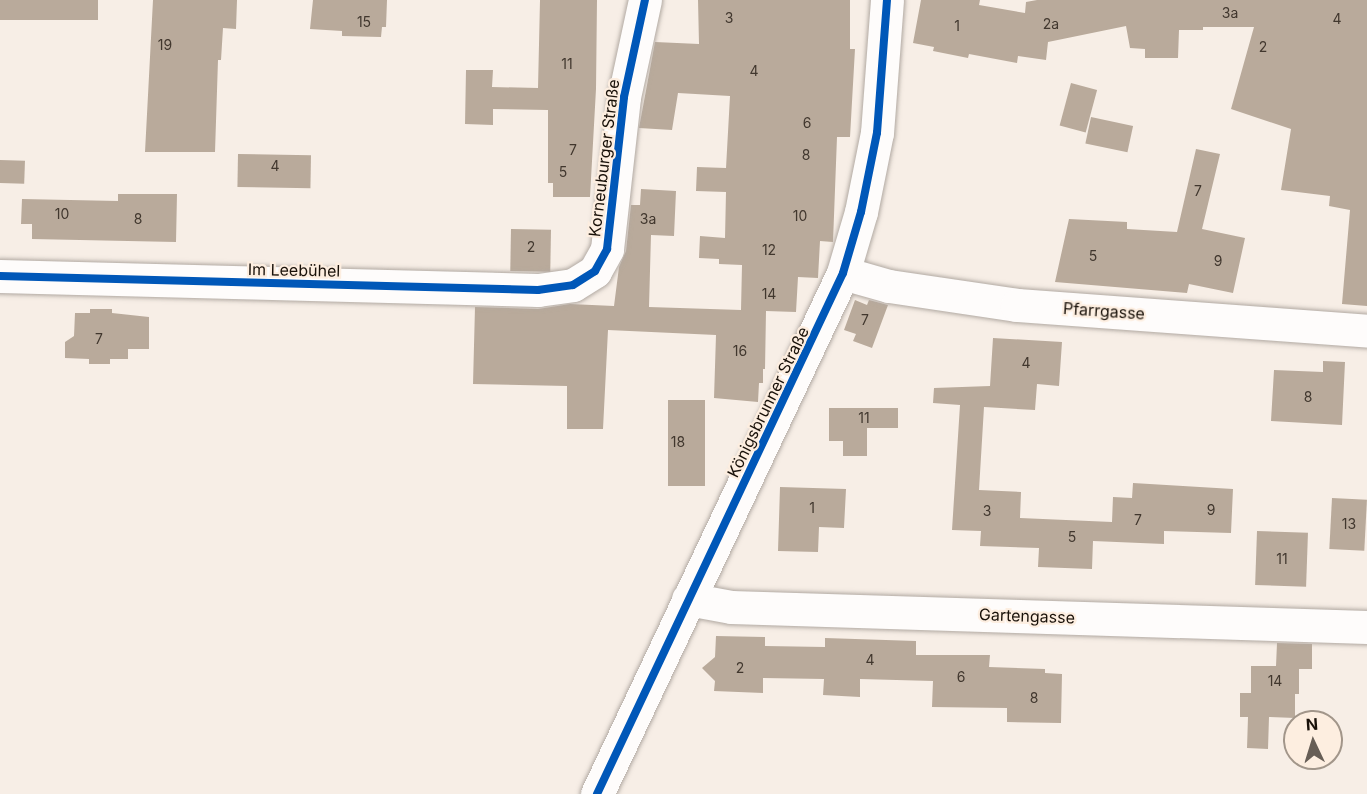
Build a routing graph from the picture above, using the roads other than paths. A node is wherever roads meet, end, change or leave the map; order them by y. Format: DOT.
graph roads {
  1 [pos="645,0"];
  2 [pos="887,0"];
  3 [pos="843,273"];
  4 [pos="0,276"];
  5 [pos="586,279"];
  6 [pos="1367,331"];
  7 [pos="688,599"];
  8 [pos="1367,627"];
  9 [pos="597,794"];
  1 -- 5 [label="street, Korneuburger Straße"];
  2 -- 3 [label="street, Königsbrunner Straße"];
  3 -- 6 [label="street, Pfarrgasse"];
  3 -- 7 [label="street, Königsbrunner Straße"];
  4 -- 5 [label="street, Im Leebühel"];
  7 -- 8 [label="street, Gartengasse"];
  7 -- 9 [label="street, Königsbrunner Straße"];
}
